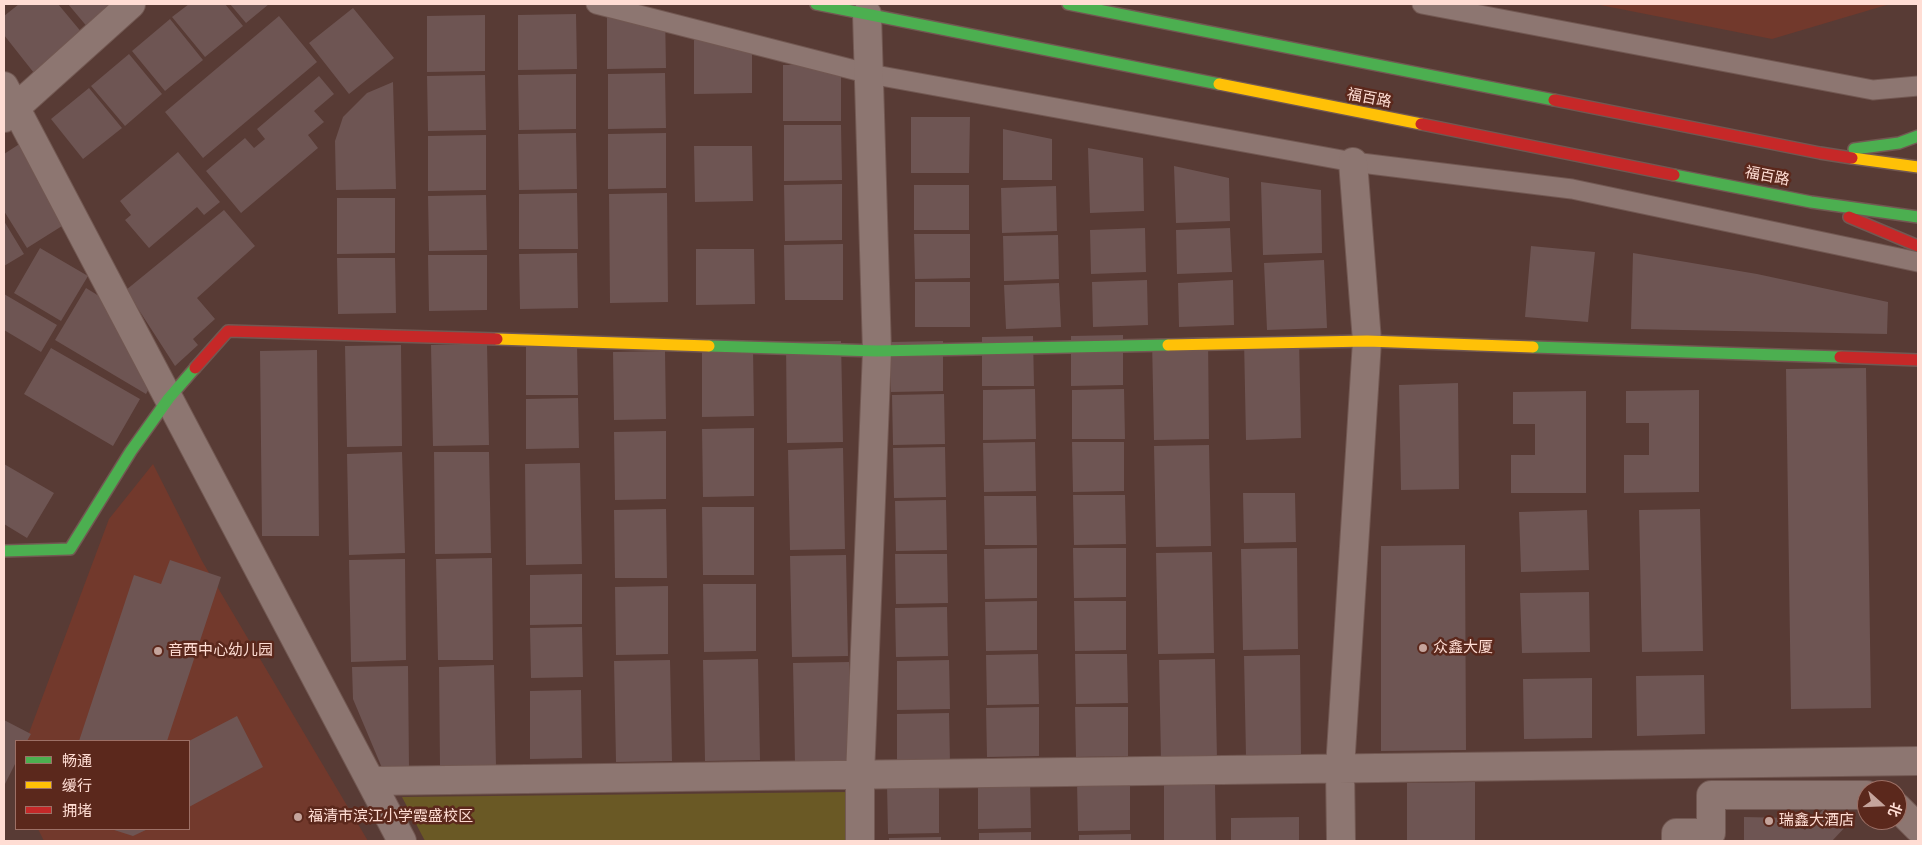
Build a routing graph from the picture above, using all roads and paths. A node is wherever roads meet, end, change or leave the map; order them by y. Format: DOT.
graph roads {
  1 [pos="130,4"];
  2 [pos="596,4"];
  3 [pos="816,4"];
  4 [pos="1068,4"];
  5 [pos="1422,4"];
  6 [pos="867,14"];
  7 [pos="870,74"];
  8 [pos="1918,86"];
  9 [pos="8,104"];
  10 [pos="1918,136"];
  11 [pos="1820,153"];
  12 [pos="1353,162"];
  13 [pos="1918,167"];
  14 [pos="1811,202"];
  15 [pos="1918,217"];
  16 [pos="1918,246"];
  17 [pos="1918,262"];
  18 [pos="1367,341"];
  19 [pos="877,351"];
  20 [pos="1918,360"];
  21 [pos="169,398"];
  22 [pos="4,551"];
  23 [pos="1918,761"];
  24 [pos="1340,768"];
  25 [pos="860,774"];
  26 [pos="371,781"];
  27 [pos="1857,795"];
  28 [pos="1907,818"];
  29 [pos="1918,828"];
  30 [pos="402,841"];
  31 [pos="860,841"];
  32 [pos="1341,841"];
  33 [pos="1676,841"];
  1 -- 9 [label="street"];
  2 -- 7 [label="lane"];
  3 -- 6 [label="main road, 福百路"];
  4 -- 11 [label="main road"];
  5 -- 8 [label="lane"];
  6 -- 7 [label="street"];
  6 -- 14 [label="main road, 福百路"];
  7 -- 12 [label="lane"];
  7 -- 19 [label="street"];
  9 -- 21 [label="street"];
  10 -- 11 [label="main road"];
  11 -- 13 [label="main road"];
  12 -- 17 [label="lane"];
  12 -- 18 [label="street"];
  14 -- 15 [label="main road, 福百路"];
  14 -- 16 [label="main road"];
  18 -- 19 [label="main road"];
  18 -- 20 [label="main road"];
  18 -- 24 [label="street"];
  19 -- 21 [label="main road"];
  19 -- 25 [label="street"];
  21 -- 22 [label="main road"];
  21 -- 26 [label="street"];
  23 -- 24 [label="street"];
  24 -- 25 [label="street"];
  24 -- 32 [label="street"];
  25 -- 26 [label="street"];
  25 -- 31 [label="street"];
  26 -- 30 [label="street"];
  27 -- 33 [label="street"];
  28 -- 29 [label="street"];
}
